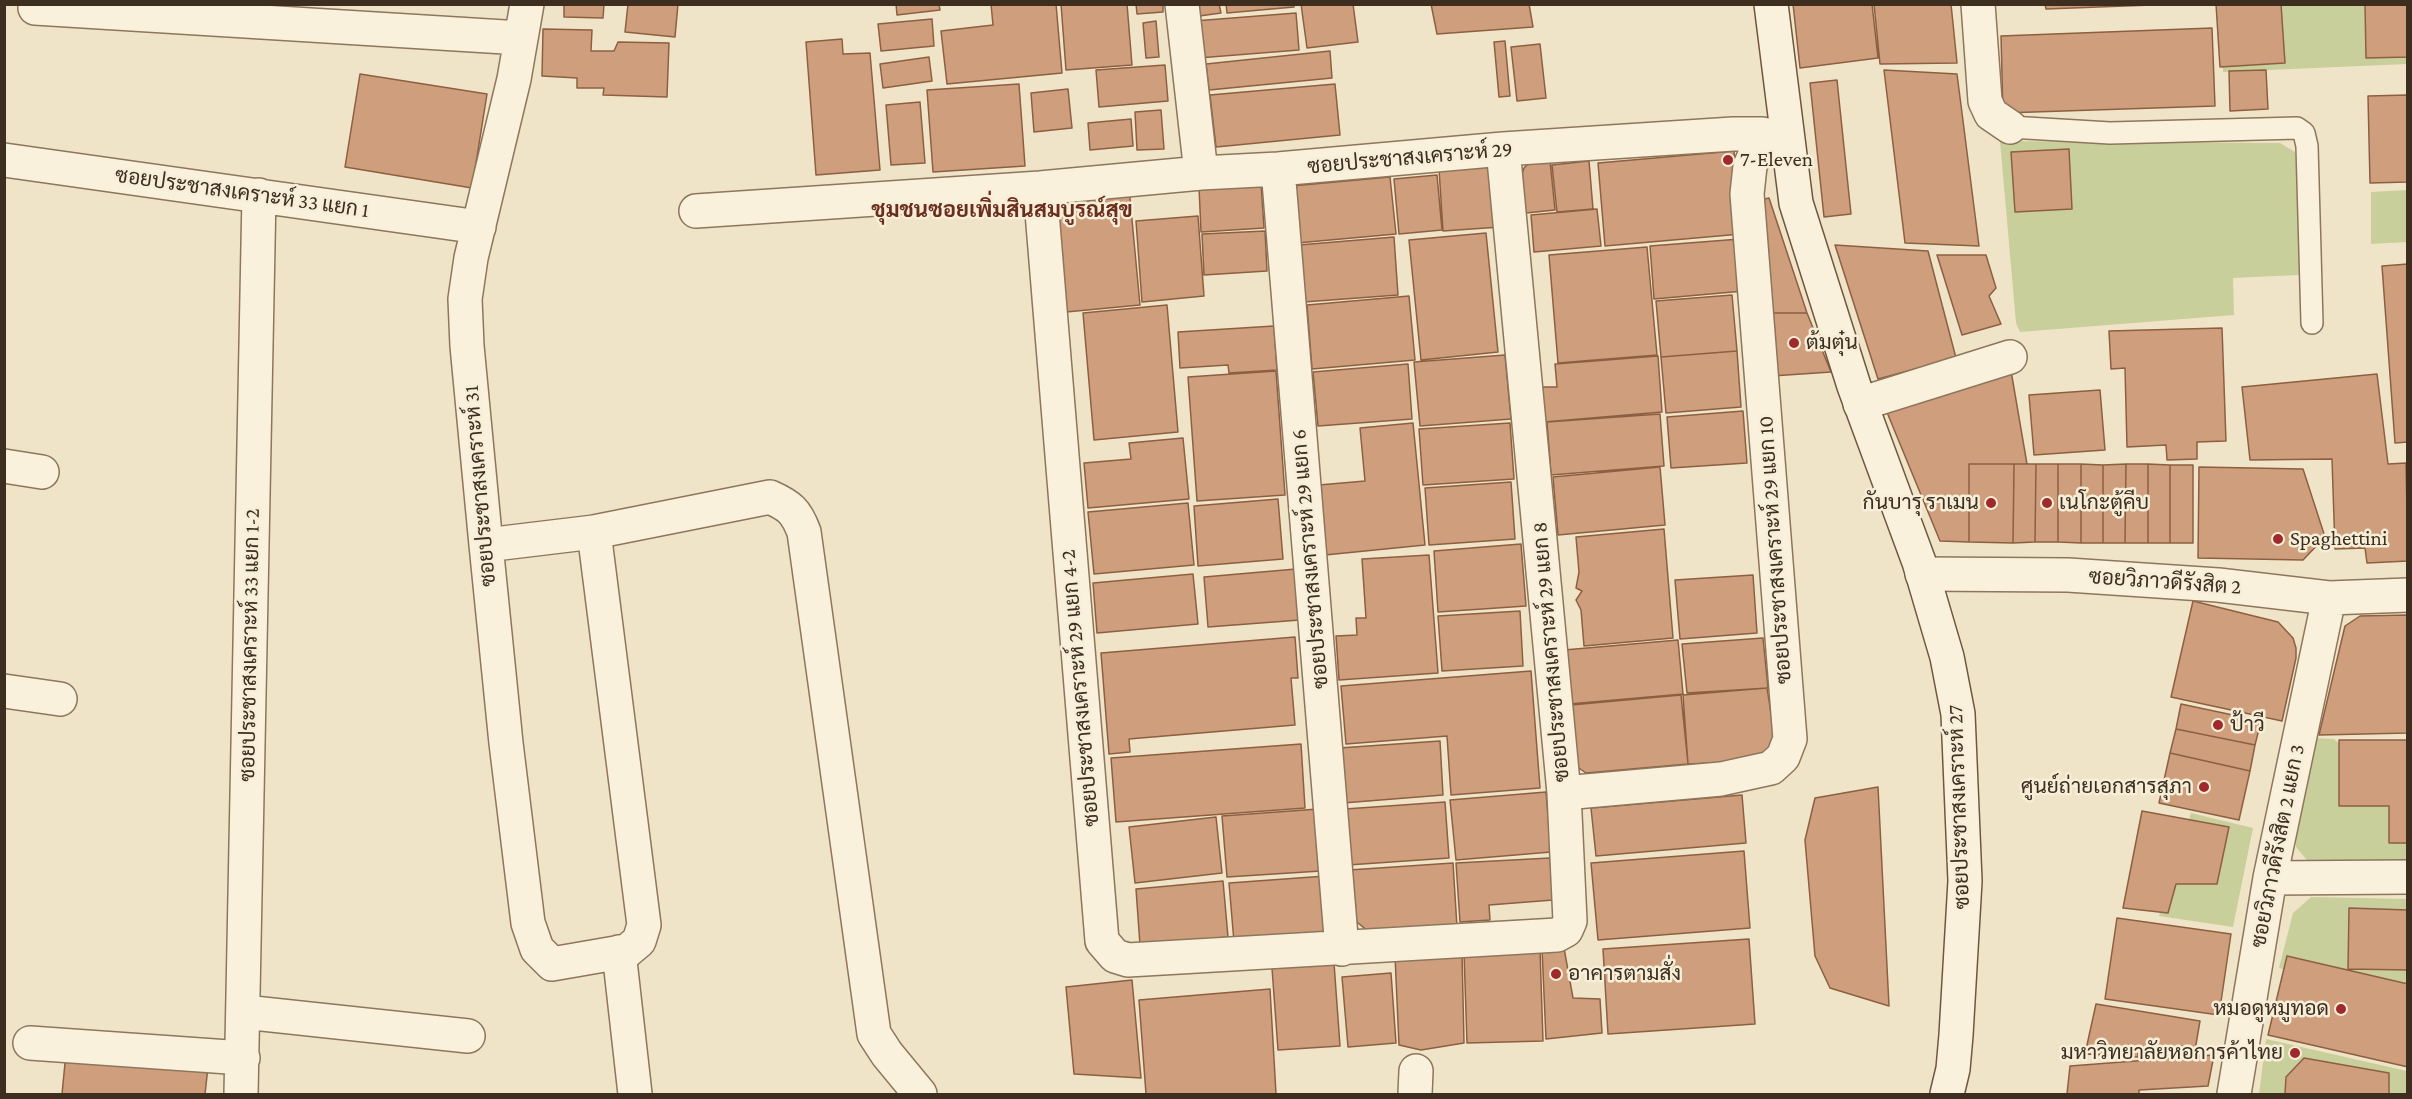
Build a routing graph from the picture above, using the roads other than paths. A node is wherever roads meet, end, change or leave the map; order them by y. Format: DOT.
graph roads {
  1 [pos="527,4"];
  2 [pos="1182,4"];
  3 [pos="1771,4"];
  4 [pos="1978,4"];
  5 [pos="35,8"];
  6 [pos="521,38"];
  7 [pos="2010,127"];
  8 [pos="1787,138"];
  9 [pos="1503,149"];
  10 [pos="4,160"];
  11 [pos="1278,169"];
  12 [pos="1201,173"];
  13 [pos="1040,188"];
  14 [pos="259,195"];
  15 [pos="696,211"];
  16 [pos="479,227"];
  17 [pos="2312,323"];
  18 [pos="2010,357"];
  19 [pos="1860,404"];
  20 [pos="4,466"];
  21 [pos="42,472"];
  22 [pos="594,532"];
  23 [pos="486,545"];
  24 [pos="1922,574"];
  25 [pos="2408,595"];
  26 [pos="2329,598"];
  27 [pos="4,691"];
  28 [pos="60,699"];
  29 [pos="1564,793"];
  30 [pos="2408,877"];
  31 [pos="2270,878"];
  32 [pos="1342,949"];
  33 [pos="619,952"];
  34 [pos="244,1012"];
  35 [pos="468,1036"];
  36 [pos="30,1043"];
  37 [pos="243,1058"];
  38 [pos="241,1095"];
  39 [pos="635,1095"];
  40 [pos="920,1095"];
  41 [pos="1947,1095"];
  42 [pos="2234,1095"];
  1 -- 6 [label="street, ซอยประชาสงเคราะห์ 31"];
  2 -- 12 [label="street"];
  3 -- 8 [label="street, ซอยประชาสงเคราะห์ 27"];
  4 -- 7 [label="street"];
  5 -- 6 [label="street"];
  6 -- 16 [label="street, ซอยประชาสงเคราะห์ 31"];
  7 -- 17 [label="lane"];
  8 -- 9 [label="street, ซอยประชาสงเคราะห์ 29"];
  8 -- 19 [label="street, ซอยประชาสงเคราะห์ 27"];
  8 -- 29 [label="street, ซอยประชาสงเคราะห์ 29 แยก 10"];
  9 -- 11 [label="street, ซอยประชาสงเคราะห์ 29"];
  9 -- 29 [label="street, ซอยประชาสงเคราะห์ 29 แยก 8"];
  10 -- 14 [label="street, ซอยประชาสงเคราะห์ 33 แยก 1"];
  11 -- 12 [label="street, ซอยประชาสงเคราะห์ 29"];
  11 -- 32 [label="street, ซอยประชาสงเคราะห์ 29 แยก 6"];
  12 -- 13 [label="street, ซอยประชาสงเคราะห์ 29"];
  13 -- 15 [label="street, ซอยประชาสงเคราะห์ 29"];
  13 -- 32 [label="street, ซอยประชาสงเคราะห์ 29 แยก 4-2"];
  14 -- 16 [label="street, ซอยประชาสงเคราะห์ 33 แยก 1"];
  14 -- 34 [label="street, ซอยประชาสงเคราะห์ 33 แยก 1-2"];
  16 -- 23 [label="street, ซอยประชาสงเคราะห์ 31"];
  18 -- 19 [label="street"];
  19 -- 24 [label="street, ซอยประชาสงเคราะห์ 27"];
  20 -- 21 [label="street"];
  22 -- 23 [label="street"];
  22 -- 33 [label="street"];
  22 -- 40 [label="street"];
  23 -- 33 [label="street, ซอยประชาสงเคราะห์ 31"];
  24 -- 26 [label="street, ซอยวิภาวดีรังสิต 2"];
  24 -- 41 [label="street, ซอยประชาสงเคราะห์ 27"];
  25 -- 26 [label="street, ซอยวิภาวดีรังสิต 2"];
  26 -- 31 [label="street, ซอยวิภาวดีรังสิต 2 แยก 3"];
  27 -- 28 [label="street"];
  29 -- 32 [label="street, ซอยประชาสงเคราะห์ 29 แยก 8"];
  30 -- 31 [label="street"];
  31 -- 42 [label="street, ซอยวิภาวดีรังสิต 2 แยก 3"];
  33 -- 39 [label="street"];
  34 -- 35 [label="street"];
  34 -- 37 [label="street, ซอยประชาสงเคราะห์ 33 แยก 1-2"];
  36 -- 37 [label="street"];
  37 -- 38 [label="street, ซอยประชาสงเคราะห์ 33 แยก 1-2"];
}
